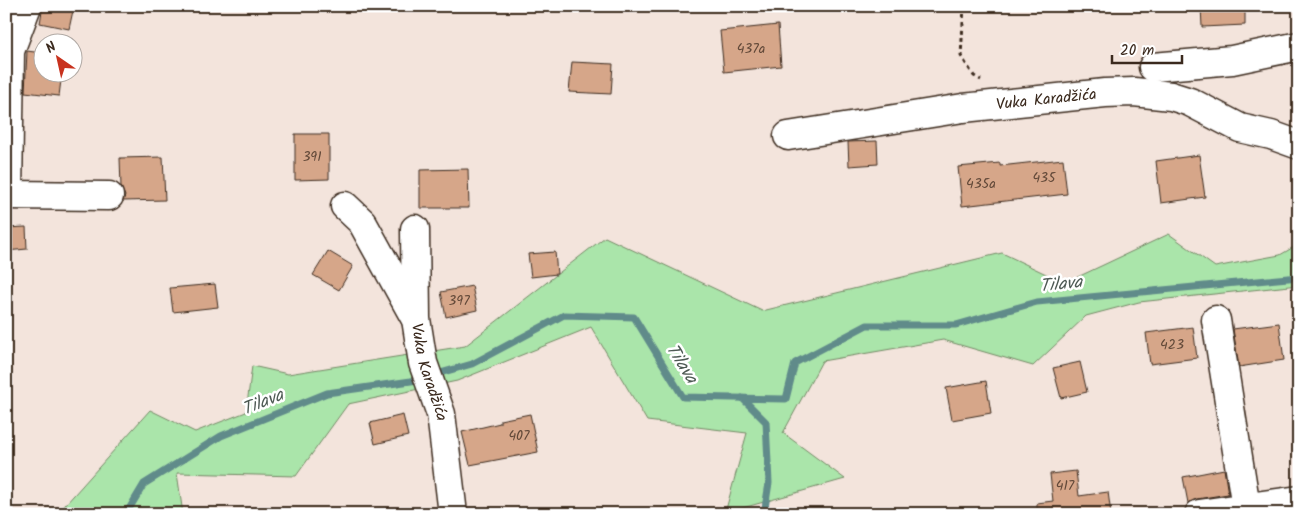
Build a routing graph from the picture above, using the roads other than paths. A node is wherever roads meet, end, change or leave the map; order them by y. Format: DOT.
graph roads {
  1 [pos="27,6"];
  2 [pos="1299,46"];
  3 [pos="1154,67"];
  4 [pos="788,136"];
  5 [pos="1299,144"];
  6 [pos="7,195"];
  7 [pos="109,196"];
  8 [pos="345,206"];
  9 [pos="415,229"];
  10 [pos="416,320"];
  11 [pos="1216,320"];
  12 [pos="1299,500"];
  13 [pos="1246,507"];
  14 [pos="453,514"];
  15 [pos="1199,514"];
  1 -- 6 [label="street"];
  2 -- 3 [label="street"];
  4 -- 5 [label="street, Vuka Karadžića"];
  6 -- 7 [label="street"];
  8 -- 10 [label="street"];
  9 -- 10 [label="street, Vuka Karadžića"];
  10 -- 14 [label="street, Vuka Karadžića"];
  11 -- 13 [label="street"];
  12 -- 13 [label="street"];
  13 -- 15 [label="street"];
}
